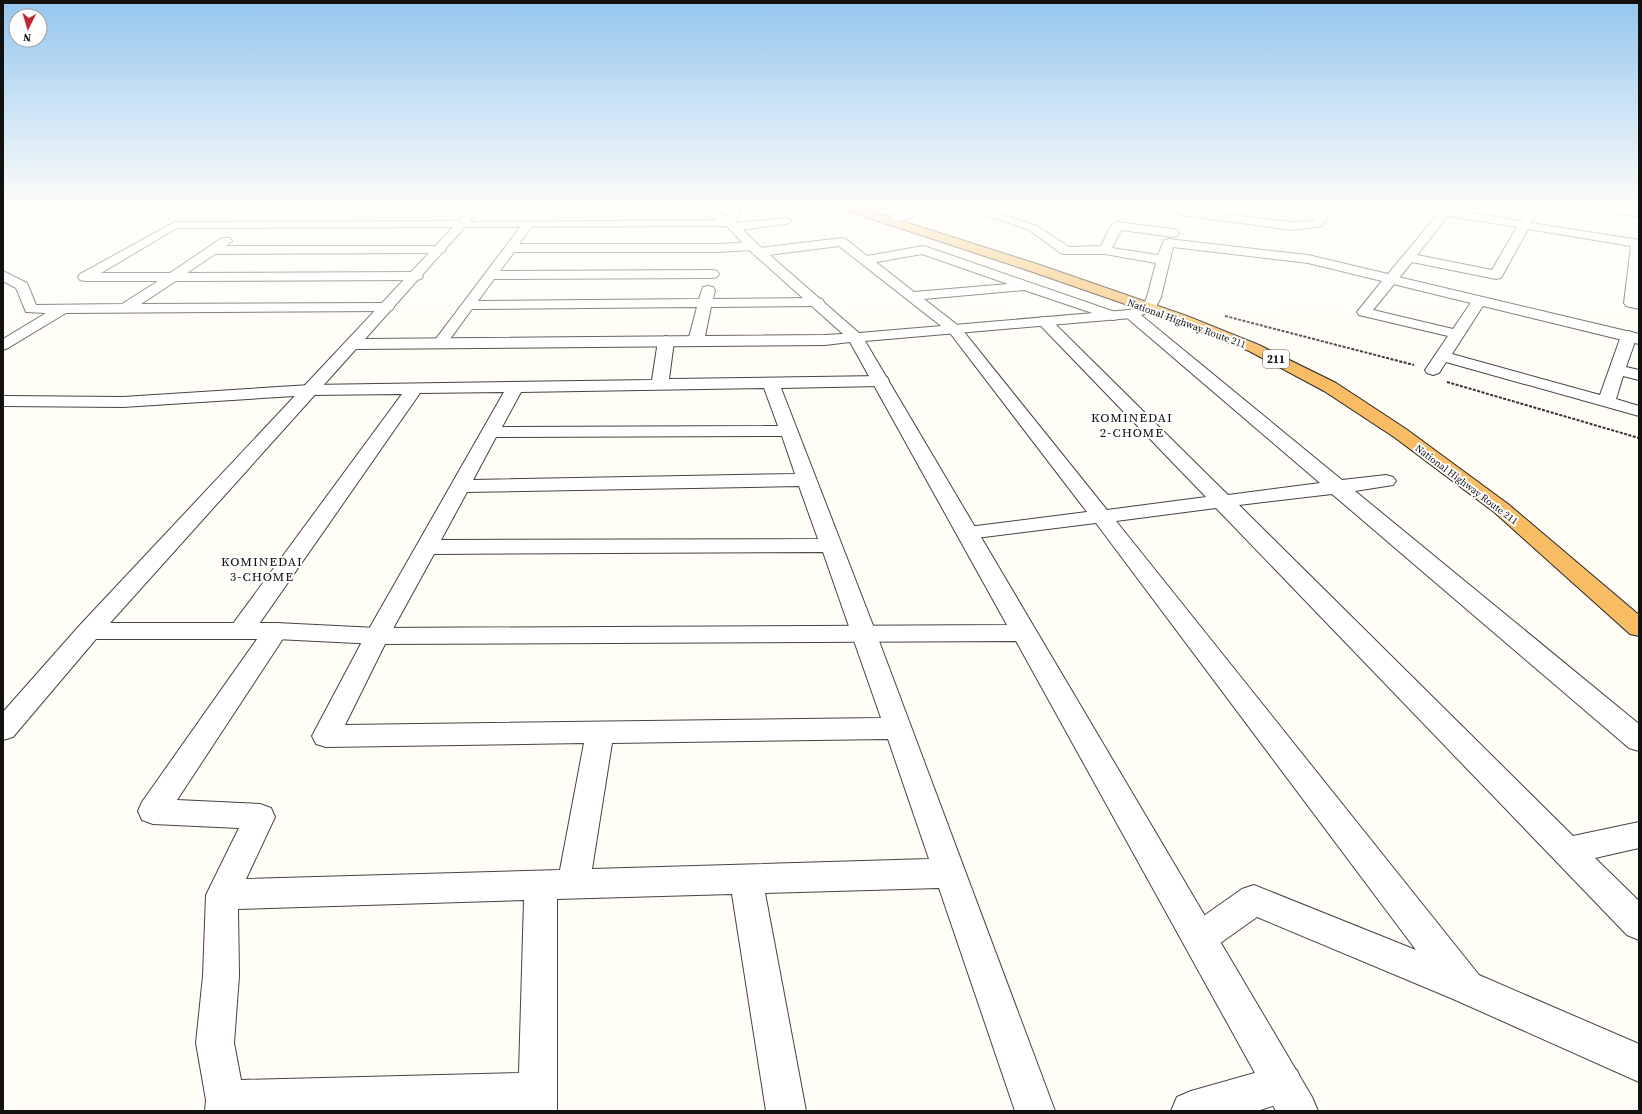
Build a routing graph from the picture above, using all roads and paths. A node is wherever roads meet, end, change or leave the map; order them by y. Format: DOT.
graph roads {
  1 [pos="115,260"];
  2 [pos="198,260"];
  3 [pos="430,260"];
  4 [pos="501,260"];
  5 [pos="715,260"];
  6 [pos="768,260"];
  7 [pos="864,260"];
  8 [pos="952,260"];
  9 [pos="1013,260"];
  10 [pos="1164,260"];
  11 [pos="1312,260"];
  12 [pos="1406,260"];
  13 [pos="1423,260"];
  14 [pos="1504,260"];
  15 [pos="1636,260"];
  16 [pos="712,274"];
  17 [pos="3,275"];
  18 [pos="490,275"];
  19 [pos="416,276"];
  20 [pos="172,277"];
  21 [pos="1390,279"];
  22 [pos="1026,286"];
  23 [pos="912,296"];
  24 [pos="1479,301"];
  25 [pos="816,302"];
  26 [pos="705,304"];
  27 [pos="468,305"];
  28 [pos="1639,305"];
  29 [pos="387,307"];
  30 [pos="126,308"];
  31 [pos="64,309"];
  32 [pos="1131,313"];
  33 [pos="1221,315"];
  34 [pos="1044,321"];
  35 [pos="954,330"];
  36 [pos="1457,334"];
  37 [pos="855,337"];
  38 [pos="1634,337"];
  39 [pos="666,341"];
  40 [pos="696,341"];
  41 [pos="440,342"];
  42 [pos="351,344"];
  43 [pos="3,345"];
  44 [pos="1442,356"];
  45 [pos="1433,370"];
  46 [pos="1618,370"];
  47 [pos="1639,375"];
  48 [pos="881,381"];
  49 [pos="771,383"];
  50 [pos="660,385"];
  51 [pos="515,387"];
  52 [pos="415,388"];
  53 [pos="310,390"];
  54 [pos="3,400"];
  55 [pos="1606,402"];
  56 [pos="1639,411"];
  57 [pos="789,431"];
  58 [pos="490,432"];
  59 [pos="1639,438"];
  60 [pos="807,480"];
  61 [pos="1386,481"];
  62 [pos="460,486"];
  63 [pos="1338,487"];
  64 [pos="1222,502"];
  65 [pos="1102,517"];
  66 [pos="968,533"];
  67 [pos="831,545"];
  68 [pos="426,547"];
  69 [pos="1639,628"];
  70 [pos="89,631"];
  71 [pos="241,631"];
  72 [pos="276,631"];
  73 [pos="864,633"];
  74 [pos="1025,633"];
  75 [pos="377,636"];
  76 [pos="898,728"];
  77 [pos="3,730"];
  78 [pos="600,732"];
  79 [pos="1639,740"];
  80 [pos="1639,835"];
  81 [pos="1567,851"];
  82 [pos="950,873"];
  83 [pos="746,879"];
  84 [pos="557,885"];
  85 [pos="222,895"];
  86 [pos="1639,924"];
  87 [pos="1200,938"];
  88 [pos="1466,987"];
  89 [pos="1639,1063"];
  90 [pos="1290,1098"];
  91 [pos="537,1101"];
  92 [pos="225,1105"];
  93 [pos="786,1111"];
  94 [pos="1035,1111"];
  95 [pos="1191,1111"];
  1 -- 20 [label="street"];
  2 -- 20 [label="street"];
  3 -- 19 [label="street"];
  4 -- 18 [label="street"];
  5 -- 16 [label="street"];
  6 -- 25 [label="street"];
  7 -- 23 [label="street"];
  8 -- 22 [label="street"];
  9 -- 32 [label="highway, National Highway Route 211 / 211"];
  10 -- 32 [label="street"];
  11 -- 21 [label="street"];
  12 -- 21 [label="street"];
  13 -- 14 [label="street"];
  15 -- 28 [label="street"];
  16 -- 18 [label="street"];
  16 -- 26 [label="street"];
  17 -- 31 [label="street"];
  18 -- 27 [label="street"];
  19 -- 20 [label="street"];
  19 -- 29 [label="street"];
  20 -- 30 [label="street"];
  21 -- 24 [label="street"];
  21 -- 36 [label="street"];
  22 -- 23 [label="street"];
  22 -- 32 [label="street"];
  23 -- 35 [label="street"];
  24 -- 36 [label="street"];
  24 -- 38 [label="street"];
  25 -- 26 [label="street"];
  25 -- 37 [label="street"];
  26 -- 27 [label="street"];
  26 -- 40 [label="street"];
  27 -- 41 [label="street"];
  29 -- 30 [label="street"];
  29 -- 42 [label="street"];
  30 -- 31 [label="street"];
  31 -- 43 [label="street"];
  32 -- 34 [label="street"];
  32 -- 63 [label="street"];
  32 -- 69 [label="highway, National Highway Route 211 / 211"];
  33 -- 45 [label="path"];
  34 -- 35 [label="street"];
  34 -- 64 [label="street"];
  35 -- 37 [label="street"];
  35 -- 65 [label="street"];
  36 -- 44 [label="street"];
  37 -- 40 [label="street"];
  37 -- 48 [label="street"];
  38 -- 46 [label="street"];
  39 -- 40 [label="street"];
  39 -- 41 [label="street"];
  39 -- 50 [label="street"];
  41 -- 42 [label="street"];
  42 -- 53 [label="street"];
  44 -- 45 [label="street"];
  44 -- 55 [label="street"];
  45 -- 59 [label="path"];
  46 -- 47 [label="street"];
  46 -- 55 [label="street"];
  48 -- 49 [label="street"];
  48 -- 66 [label="street"];
  49 -- 50 [label="street"];
  49 -- 57 [label="street"];
  50 -- 51 [label="street"];
  51 -- 52 [label="street"];
  51 -- 58 [label="street"];
  52 -- 53 [label="street"];
  52 -- 71 [label="street"];
  53 -- 54 [label="street"];
  53 -- 70 [label="street"];
  55 -- 56 [label="street"];
  57 -- 58 [label="street"];
  57 -- 60 [label="street"];
  58 -- 62 [label="street"];
  60 -- 62 [label="street"];
  60 -- 67 [label="street"];
  61 -- 63 [label="street"];
  62 -- 68 [label="street"];
  63 -- 64 [label="street"];
  63 -- 79 [label="street"];
  64 -- 65 [label="street"];
  64 -- 81 [label="street"];
  65 -- 66 [label="street"];
  65 -- 88 [label="street"];
  66 -- 74 [label="street"];
  67 -- 68 [label="street"];
  67 -- 73 [label="street"];
  68 -- 75 [label="street"];
  70 -- 71 [label="street"];
  70 -- 77 [label="street"];
  71 -- 72 [label="street"];
  72 -- 75 [label="street"];
  72 -- 85 [label="street"];
  73 -- 74 [label="street"];
  73 -- 75 [label="street"];
  73 -- 76 [label="street"];
  74 -- 87 [label="street"];
  75 -- 78 [label="street"];
  76 -- 78 [label="street"];
  76 -- 82 [label="street"];
  78 -- 84 [label="street"];
  80 -- 81 [label="street"];
  81 -- 86 [label="street"];
  82 -- 83 [label="street"];
  82 -- 94 [label="street"];
  83 -- 84 [label="street"];
  83 -- 93 [label="street"];
  84 -- 85 [label="street"];
  84 -- 91 [label="street"];
  85 -- 92 [label="street"];
  87 -- 88 [label="street"];
  87 -- 90 [label="street"];
  88 -- 89 [label="street"];
  90 -- 95 [label="street"];
  91 -- 92 [label="street"];
}
